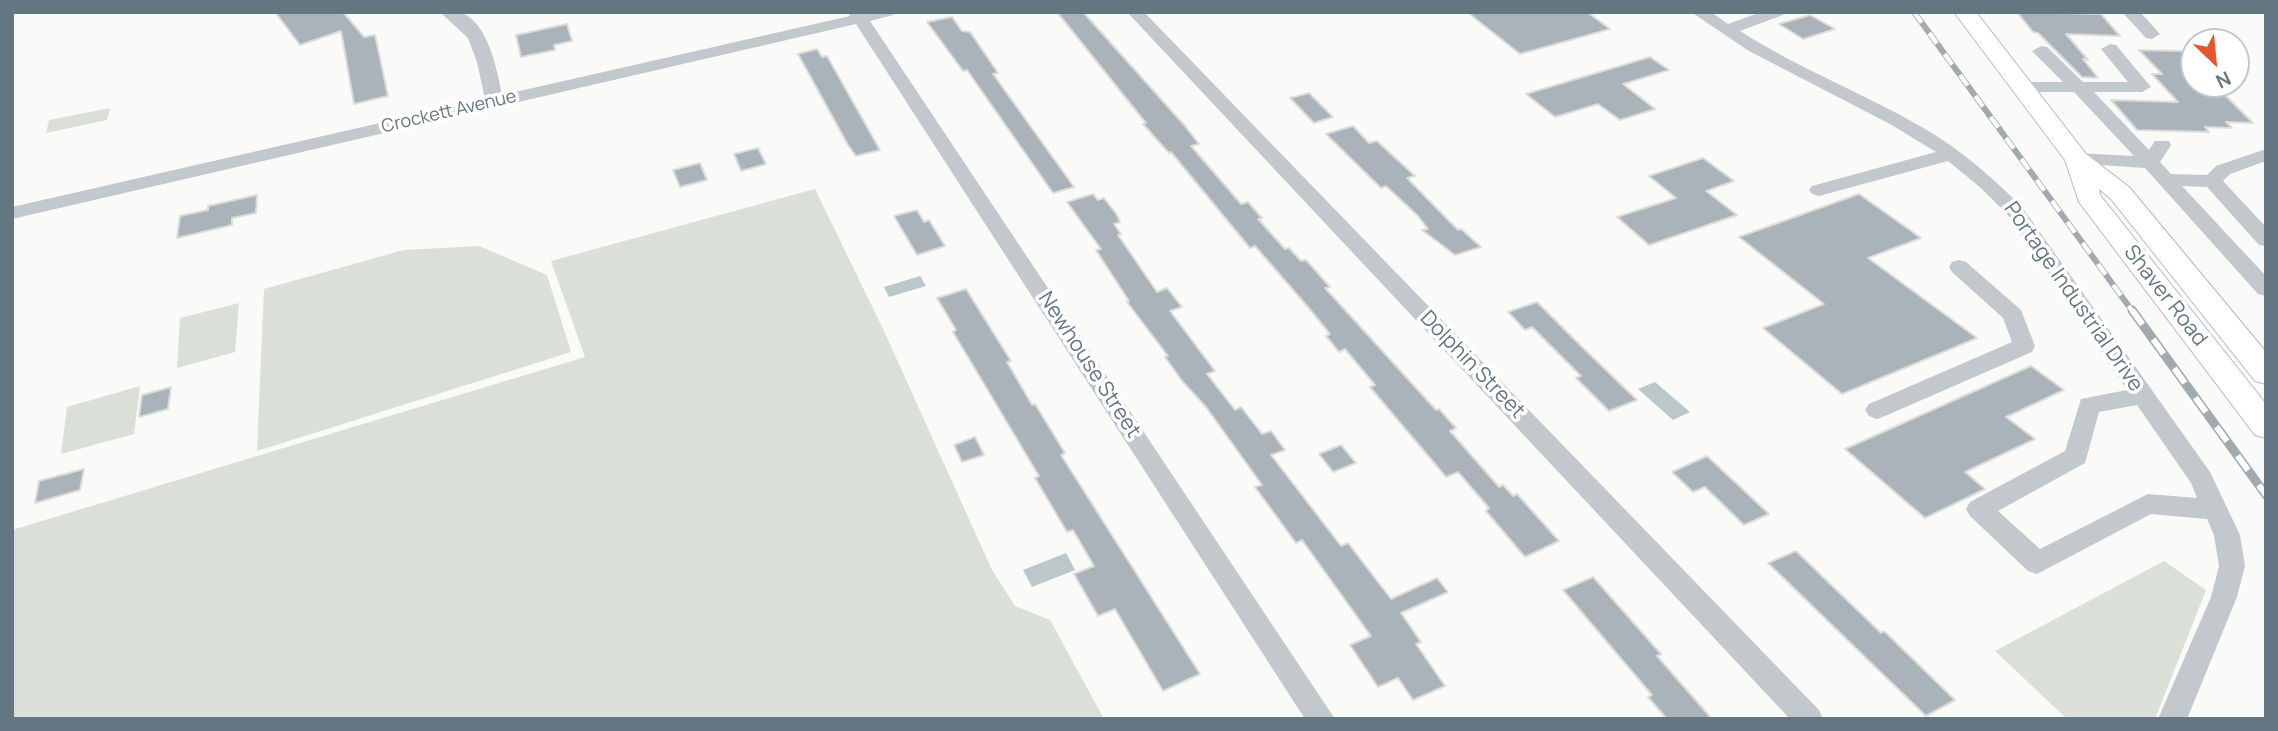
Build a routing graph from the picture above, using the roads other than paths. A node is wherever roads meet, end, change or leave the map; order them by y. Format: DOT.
graph roads {
  1 [pos="447,12"];
  2 [pos="887,12"];
  3 [pos="1135,12"];
  4 [pos="1699,12"];
  5 [pos="1777,12"];
  6 [pos="1965,12"];
  7 [pos="2130,12"];
  8 [pos="858,15"];
  9 [pos="1727,30"];
  10 [pos="2152,34"];
  11 [pos="2110,49"];
  12 [pos="2041,51"];
  13 [pos="2022,87"];
  14 [pos="2076,87"];
  15 [pos="495,102"];
  16 [pos="2162,145"];
  17 [pos="1951,154"];
  18 [pos="2266,155"];
  19 [pos="2077,159"];
  20 [pos="2150,163"];
  21 [pos="2166,180"];
  22 [pos="2212,181"];
  23 [pos="1819,190"];
  24 [pos="13,218"];
  25 [pos="2266,240"];
  26 [pos="1959,267"];
  27 [pos="2264,284"];
  28 [pos="2266,373"];
  29 [pos="2142,396"];
  30 [pos="1877,410"];
  31 [pos="2266,426"];
  32 [pos="2216,510"];
  33 [pos="1321,719"];
  34 [pos="1808,719"];
  35 [pos="2172,719"];
  1 -- 15 [label="street"];
  2 -- 8 [label="street, Crockett Avenue"];
  3 -- 34 [label="street, Dolphin Street"];
  4 -- 9 [label="street, Portage Industrial Drive"];
  5 -- 9 [label="street"];
  6 -- 13 [label="main road, Shaver Road"];
  7 -- 10 [label="street"];
  8 -- 15 [label="street, Crockett Avenue"];
  8 -- 33 [label="street, Newhouse Street"];
  9 -- 17 [label="street, Portage Industrial Drive"];
  11 -- 14 [label="street"];
  12 -- 14 [label="street"];
  13 -- 14 [label="street"];
  13 -- 19 [label="main road, Shaver Road"];
  14 -- 20 [label="street"];
  15 -- 24 [label="street, Crockett Avenue"];
  16 -- 20 [label="street"];
  17 -- 23 [label="street"];
  17 -- 29 [label="street, Portage Industrial Drive"];
  18 -- 22 [label="street"];
  19 -- 20 [label="street"];
  19 -- 28 [label="main road, Shaver Road"];
  19 -- 31 [label="main road, Shaver Road"];
  20 -- 21 [label="street"];
  21 -- 22 [label="street"];
  21 -- 27 [label="street"];
  22 -- 25 [label="street"];
  26 -- 30 [label="street"];
  29 -- 32 [label="street, Portage Industrial Drive"];
  29 -- 32 [label="street"];
  32 -- 35 [label="street, Portage Industrial Drive"];
}
